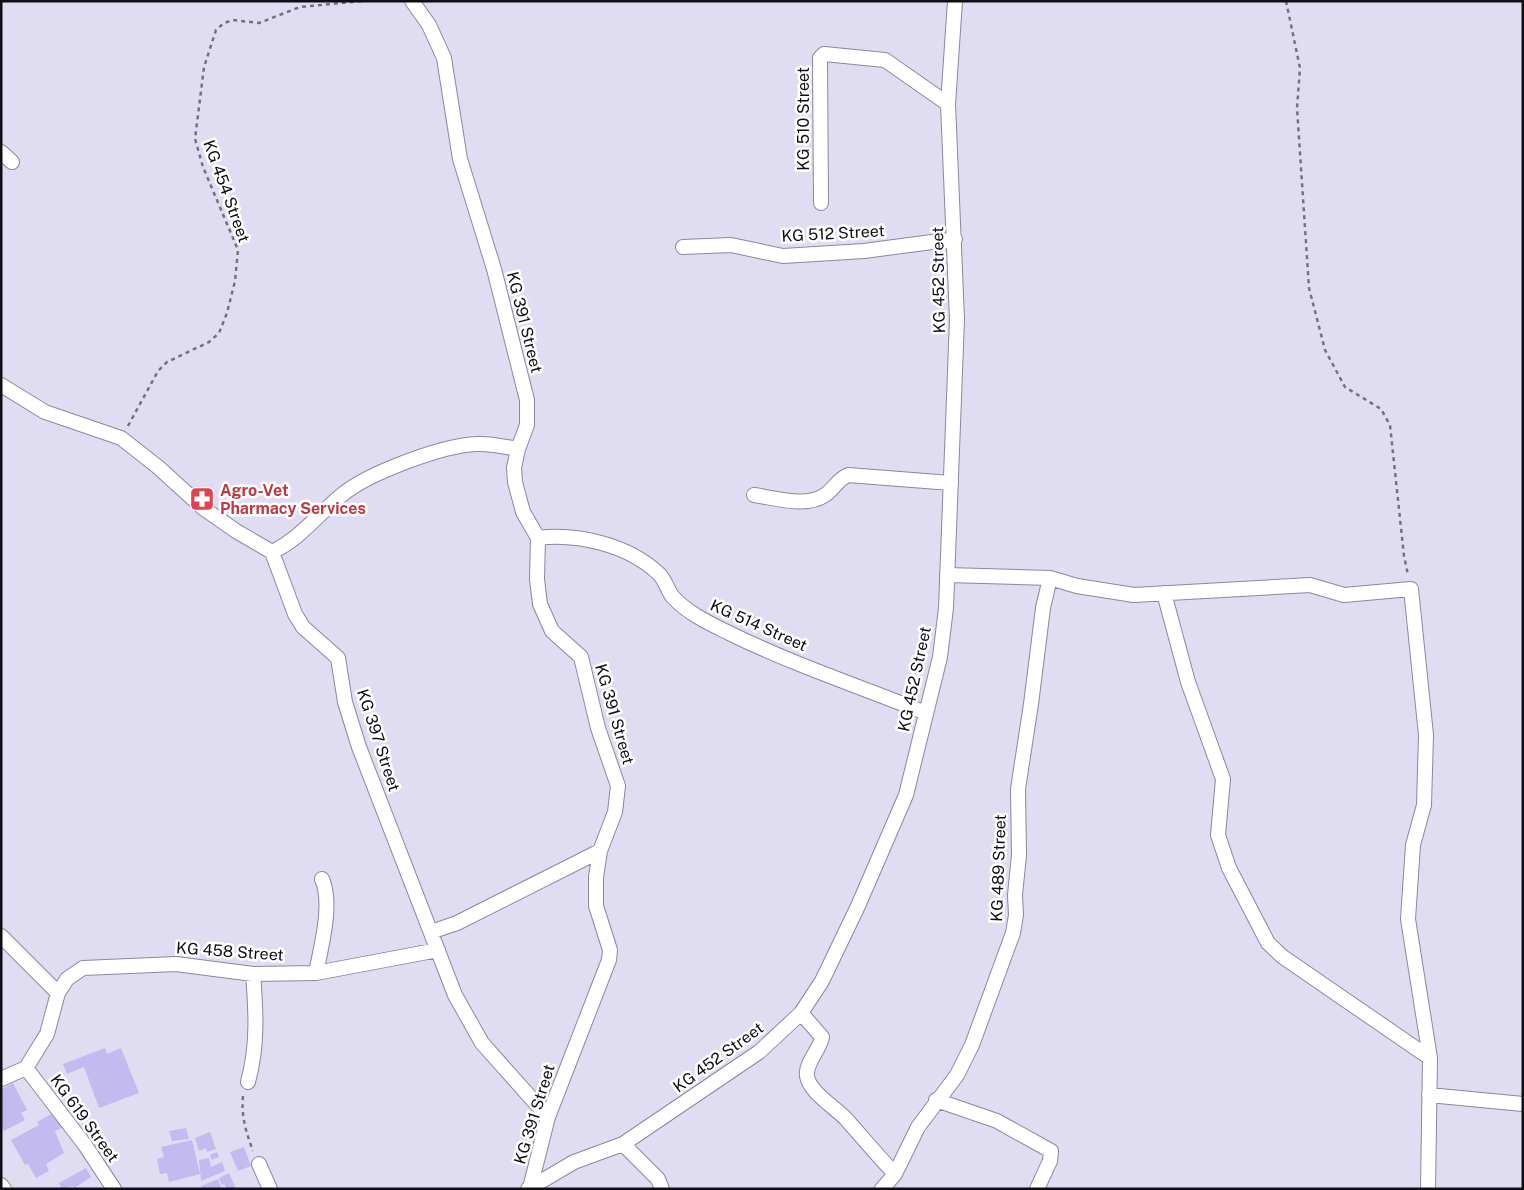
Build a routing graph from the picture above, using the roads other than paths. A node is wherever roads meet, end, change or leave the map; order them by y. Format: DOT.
graph roads {
  1 [pos="412,1"];
  2 [pos="955,1"];
  3 [pos="948,104"];
  4 [pos="1,152"];
  5 [pos="12,162"];
  6 [pos="821,203"];
  7 [pos="956,239"];
  8 [pos="683,247"];
  9 [pos="1,385"];
  10 [pos="518,449"];
  11 [pos="951,483"];
  12 [pos="754,495"];
  13 [pos="538,538"];
  14 [pos="272,552"];
  15 [pos="947,575"];
  16 [pos="1050,578"];
  17 [pos="1164,593"];
  18 [pos="926,714"];
  19 [pos="600,851"];
  20 [pos="322,879"];
  21 [pos="431,932"];
  22 [pos="1,936"];
  23 [pos="438,950"];
  24 [pos="316,973"];
  25 [pos="254,974"];
  26 [pos="58,993"];
  27 [pos="801,1013"];
  28 [pos="1430,1058"];
  29 [pos="26,1068"];
  30 [pos="1,1079"];
  31 [pos="248,1082"];
  32 [pos="1429,1095"];
  33 [pos="936,1100"];
  34 [pos="1523,1104"];
  35 [pos="548,1117"];
  36 [pos="623,1144"];
  37 [pos="259,1164"];
  38 [pos="895,1174"];
  39 [pos="1,1185"];
  40 [pos="529,1188"];
  41 [pos="4,1189"];
  42 [pos="114,1189"];
  43 [pos="270,1189"];
  44 [pos="662,1189"];
  45 [pos="882,1189"];
  46 [pos="1036,1189"];
  47 [pos="1428,1189"];
  1 -- 10 [label="street, KG 391 Street"];
  2 -- 3 [label="street, KG 452 Street"];
  3 -- 6 [label="street, KG 510 Street"];
  3 -- 7 [label="street, KG 452 Street"];
  4 -- 5 [label="street"];
  7 -- 8 [label="street, KG 512 Street"];
  7 -- 11 [label="street, KG 452 Street"];
  9 -- 14 [label="street"];
  10 -- 13 [label="street, KG 391 Street"];
  10 -- 14 [label="street"];
  11 -- 12 [label="street"];
  11 -- 15 [label="street, KG 452 Street"];
  13 -- 18 [label="street, KG 514 Street"];
  13 -- 19 [label="street, KG 391 Street"];
  14 -- 21 [label="street, KG 397 Street"];
  15 -- 16 [label="street"];
  15 -- 18 [label="street, KG 452 Street"];
  16 -- 17 [label="street"];
  16 -- 33 [label="street, KG 489 Street"];
  17 -- 28 [label="street"];
  17 -- 28 [label="street"];
  18 -- 27 [label="street, KG 452 Street"];
  19 -- 21 [label="street"];
  19 -- 35 [label="street, KG 391 Street"];
  20 -- 24 [label="street"];
  21 -- 23 [label="street, KG 397 Street"];
  22 -- 26 [label="street"];
  23 -- 24 [label="street, KG 458 Street"];
  23 -- 35 [label="street, KG 397 Street"];
  24 -- 25 [label="street, KG 458 Street"];
  25 -- 26 [label="street, KG 458 Street"];
  25 -- 31 [label="street"];
  26 -- 29 [label="street"];
  27 -- 36 [label="street, KG 452 Street"];
  27 -- 38 [label="street"];
  28 -- 32 [label="street"];
  29 -- 30 [label="street"];
  29 -- 42 [label="street, KG 619 Street"];
  32 -- 34 [label="street"];
  32 -- 47 [label="street"];
  33 -- 38 [label="street, KG 489 Street"];
  33 -- 46 [label="street"];
  35 -- 40 [label="street, KG 391 Street"];
  36 -- 40 [label="street, KG 452 Street"];
  36 -- 44 [label="street"];
  37 -- 43 [label="street"];
  38 -- 45 [label="street, KG 489 Street"];
  39 -- 41 [label="street"];
}
